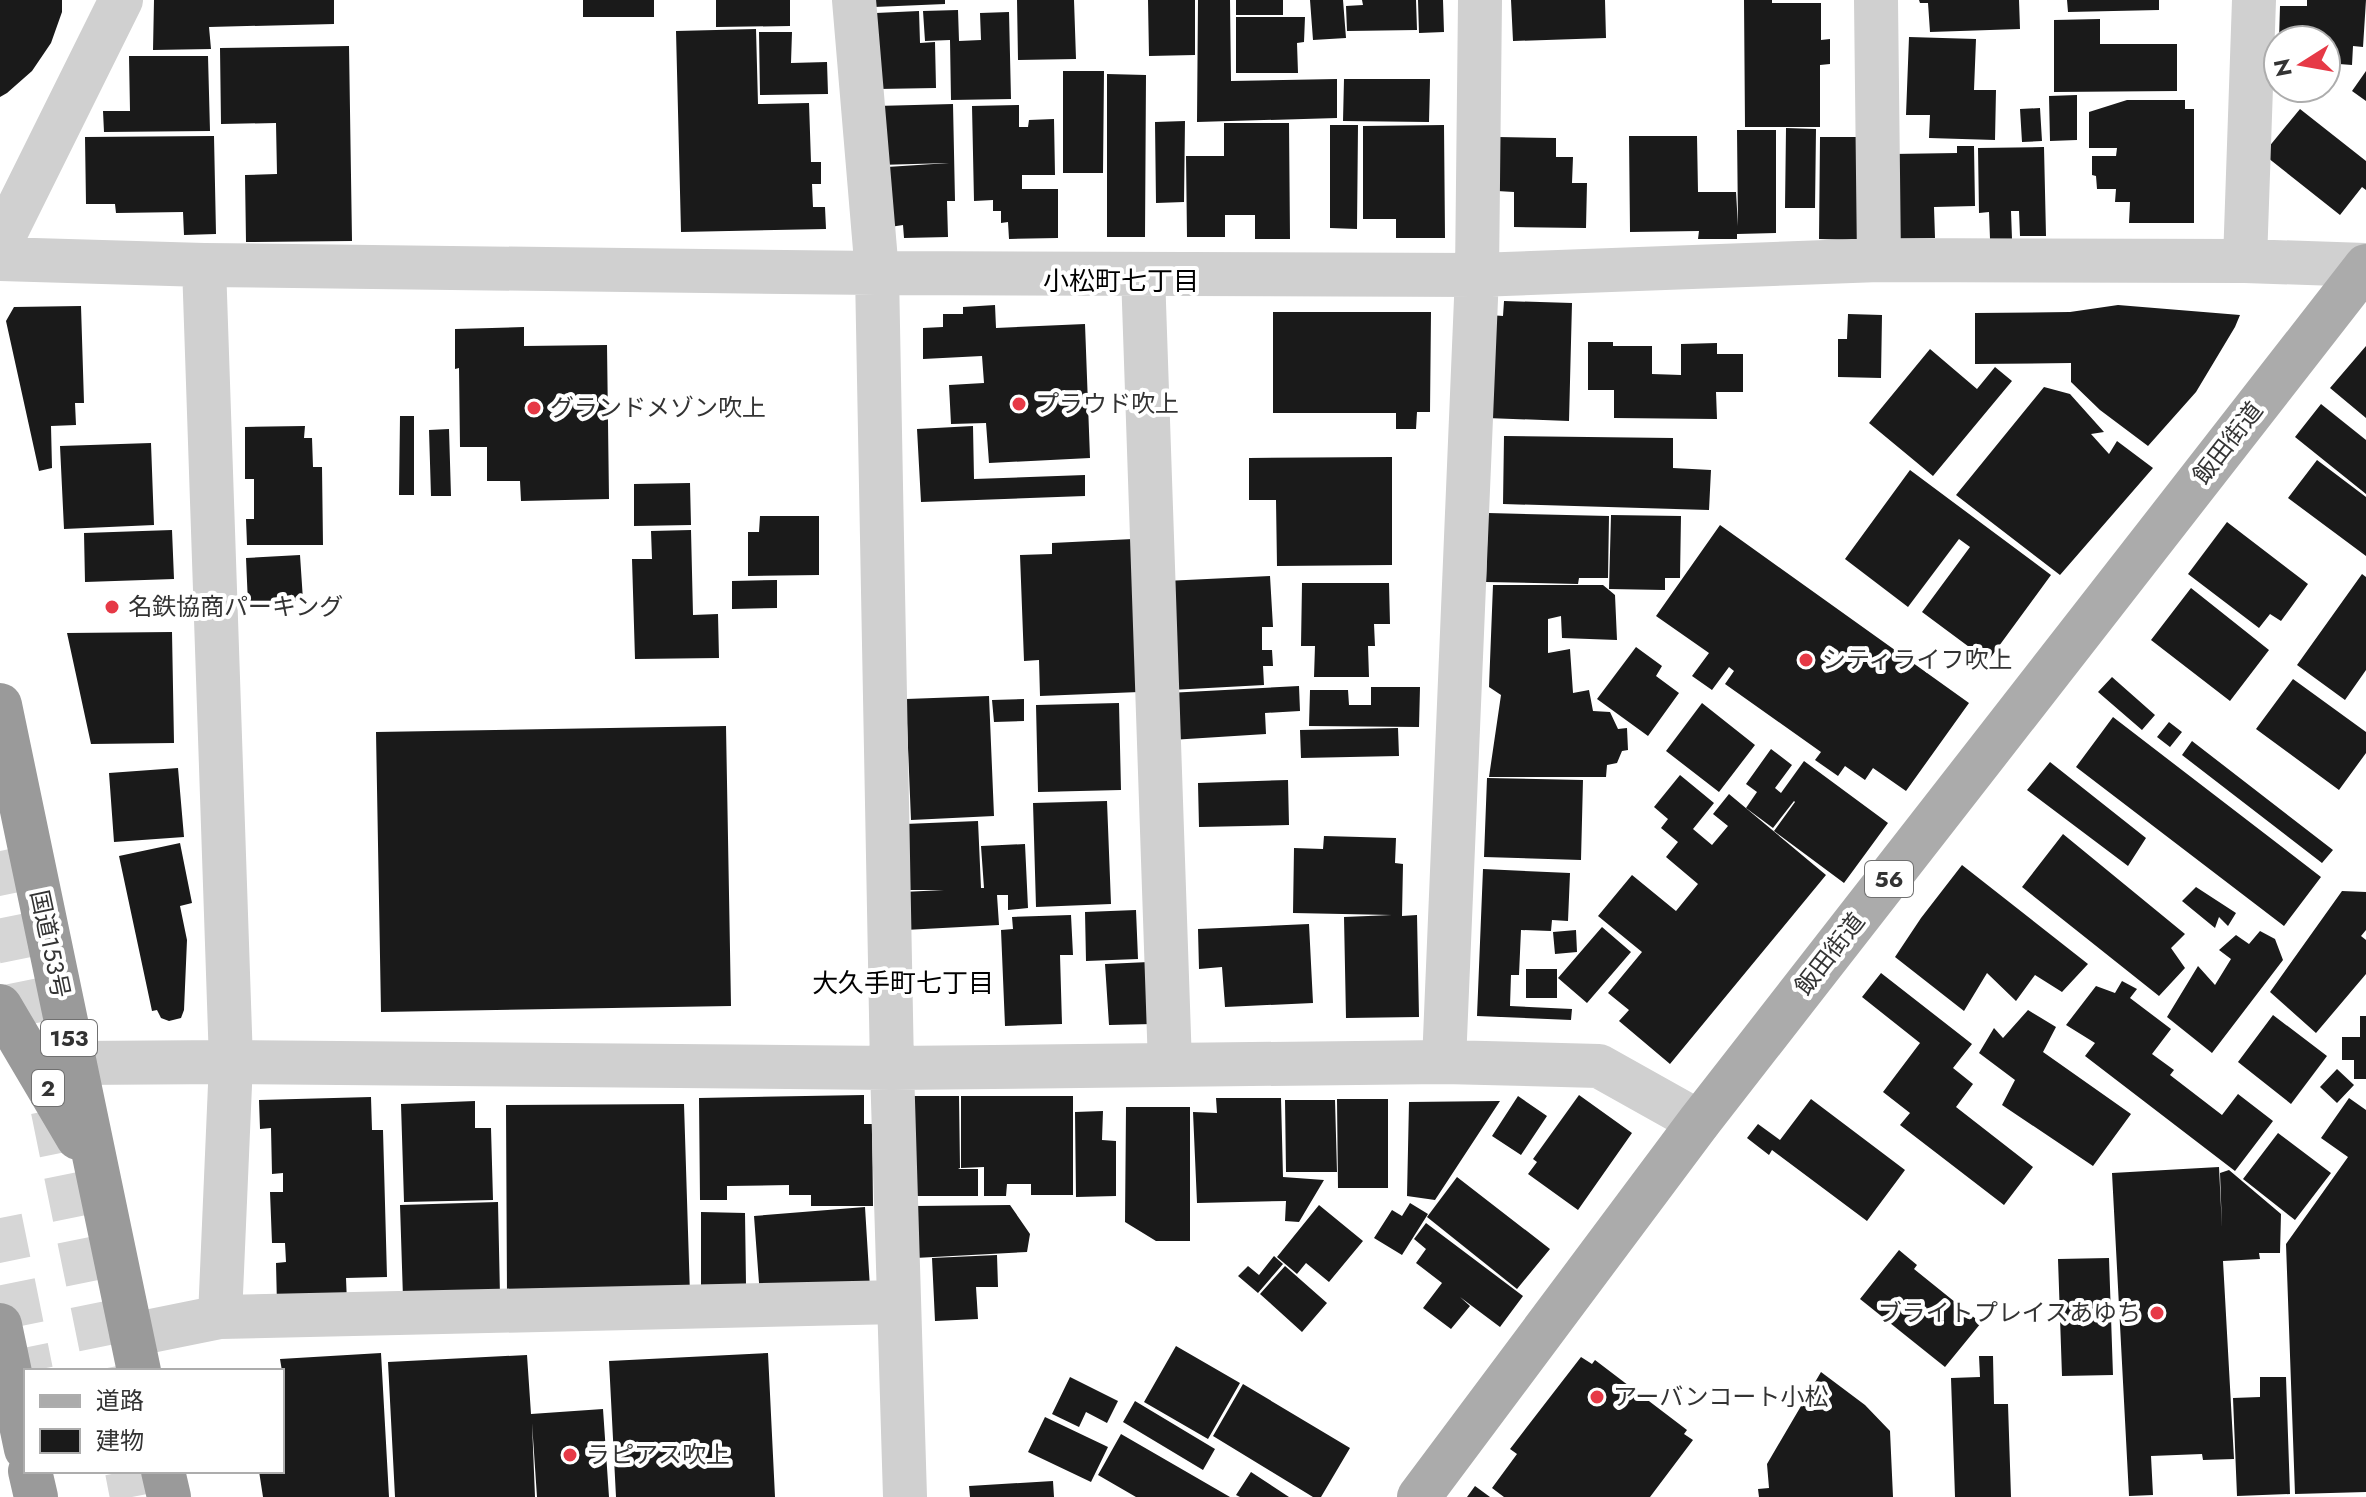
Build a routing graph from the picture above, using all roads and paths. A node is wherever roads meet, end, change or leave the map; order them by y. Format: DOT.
graph roads {
  1 [pos="121,0"];
  2 [pos="854,0"];
  3 [pos="1480,0"];
  4 [pos="1876,0"];
  5 [pos="2254,0"];
  6 [pos="0,244"];
  7 [pos="0,259"];
  8 [pos="1879,260"];
  9 [pos="2245,261"];
  10 [pos="204,265"];
  11 [pos="2366,266"];
  12 [pos="877,273"];
  13 [pos="1143,274"];
  14 [pos="1477,275"];
  15 [pos="0,705"];
  16 [pos="0,1006"];
  17 [pos="231,1062"];
  18 [pos="1444,1062"];
  19 [pos="74,1063"];
  20 [pos="1170,1065"];
  21 [pos="892,1068"];
  22 [pos="1699,1122"];
  23 [pos="97,1170"];
  24 [pos="899,1302"];
  25 [pos="220,1317"];
  26 [pos="0,1325"];
  27 [pos="135,1353"];
  28 [pos="24,1439"];
  29 [pos="30,1473"];
  30 [pos="163,1473"];
  31 [pos="36,1497"];
  32 [pos="169,1497"];
  33 [pos="905,1497"];
  34 [pos="1419,1497"];
  1 -- 6 [label="street"];
  2 -- 12 [label="street"];
  3 -- 14 [label="street"];
  4 -- 8 [label="street"];
  5 -- 9 [label="street"];
  7 -- 10 [label="street"];
  8 -- 9 [label="street"];
  8 -- 14 [label="street"];
  9 -- 11 [label="street"];
  10 -- 12 [label="street"];
  10 -- 17 [label="street"];
  11 -- 22 [label="main road, 飯田街道 / 56"];
  12 -- 13 [label="street"];
  12 -- 21 [label="street"];
  13 -- 14 [label="street"];
  13 -- 20 [label="street"];
  14 -- 18 [label="street"];
  15 -- 19 [label="highway, 国道153号 / 153"];
  16 -- 23 [label="highway, 2"];
  17 -- 19 [label="street"];
  17 -- 21 [label="street"];
  17 -- 25 [label="street"];
  18 -- 20 [label="street"];
  18 -- 22 [label="street"];
  19 -- 23 [label="highway, 国道153号 / 153"];
  20 -- 21 [label="street"];
  21 -- 24 [label="street"];
  22 -- 34 [label="main road, 飯田街道 / 56"];
  23 -- 27 [label="highway, 国道153号 / 153"];
  24 -- 25 [label="street"];
  24 -- 33 [label="street"];
  25 -- 27 [label="street"];
  26 -- 28 [label="highway"];
  29 -- 31 [label="highway"];
  30 -- 32 [label="highway"];
}
